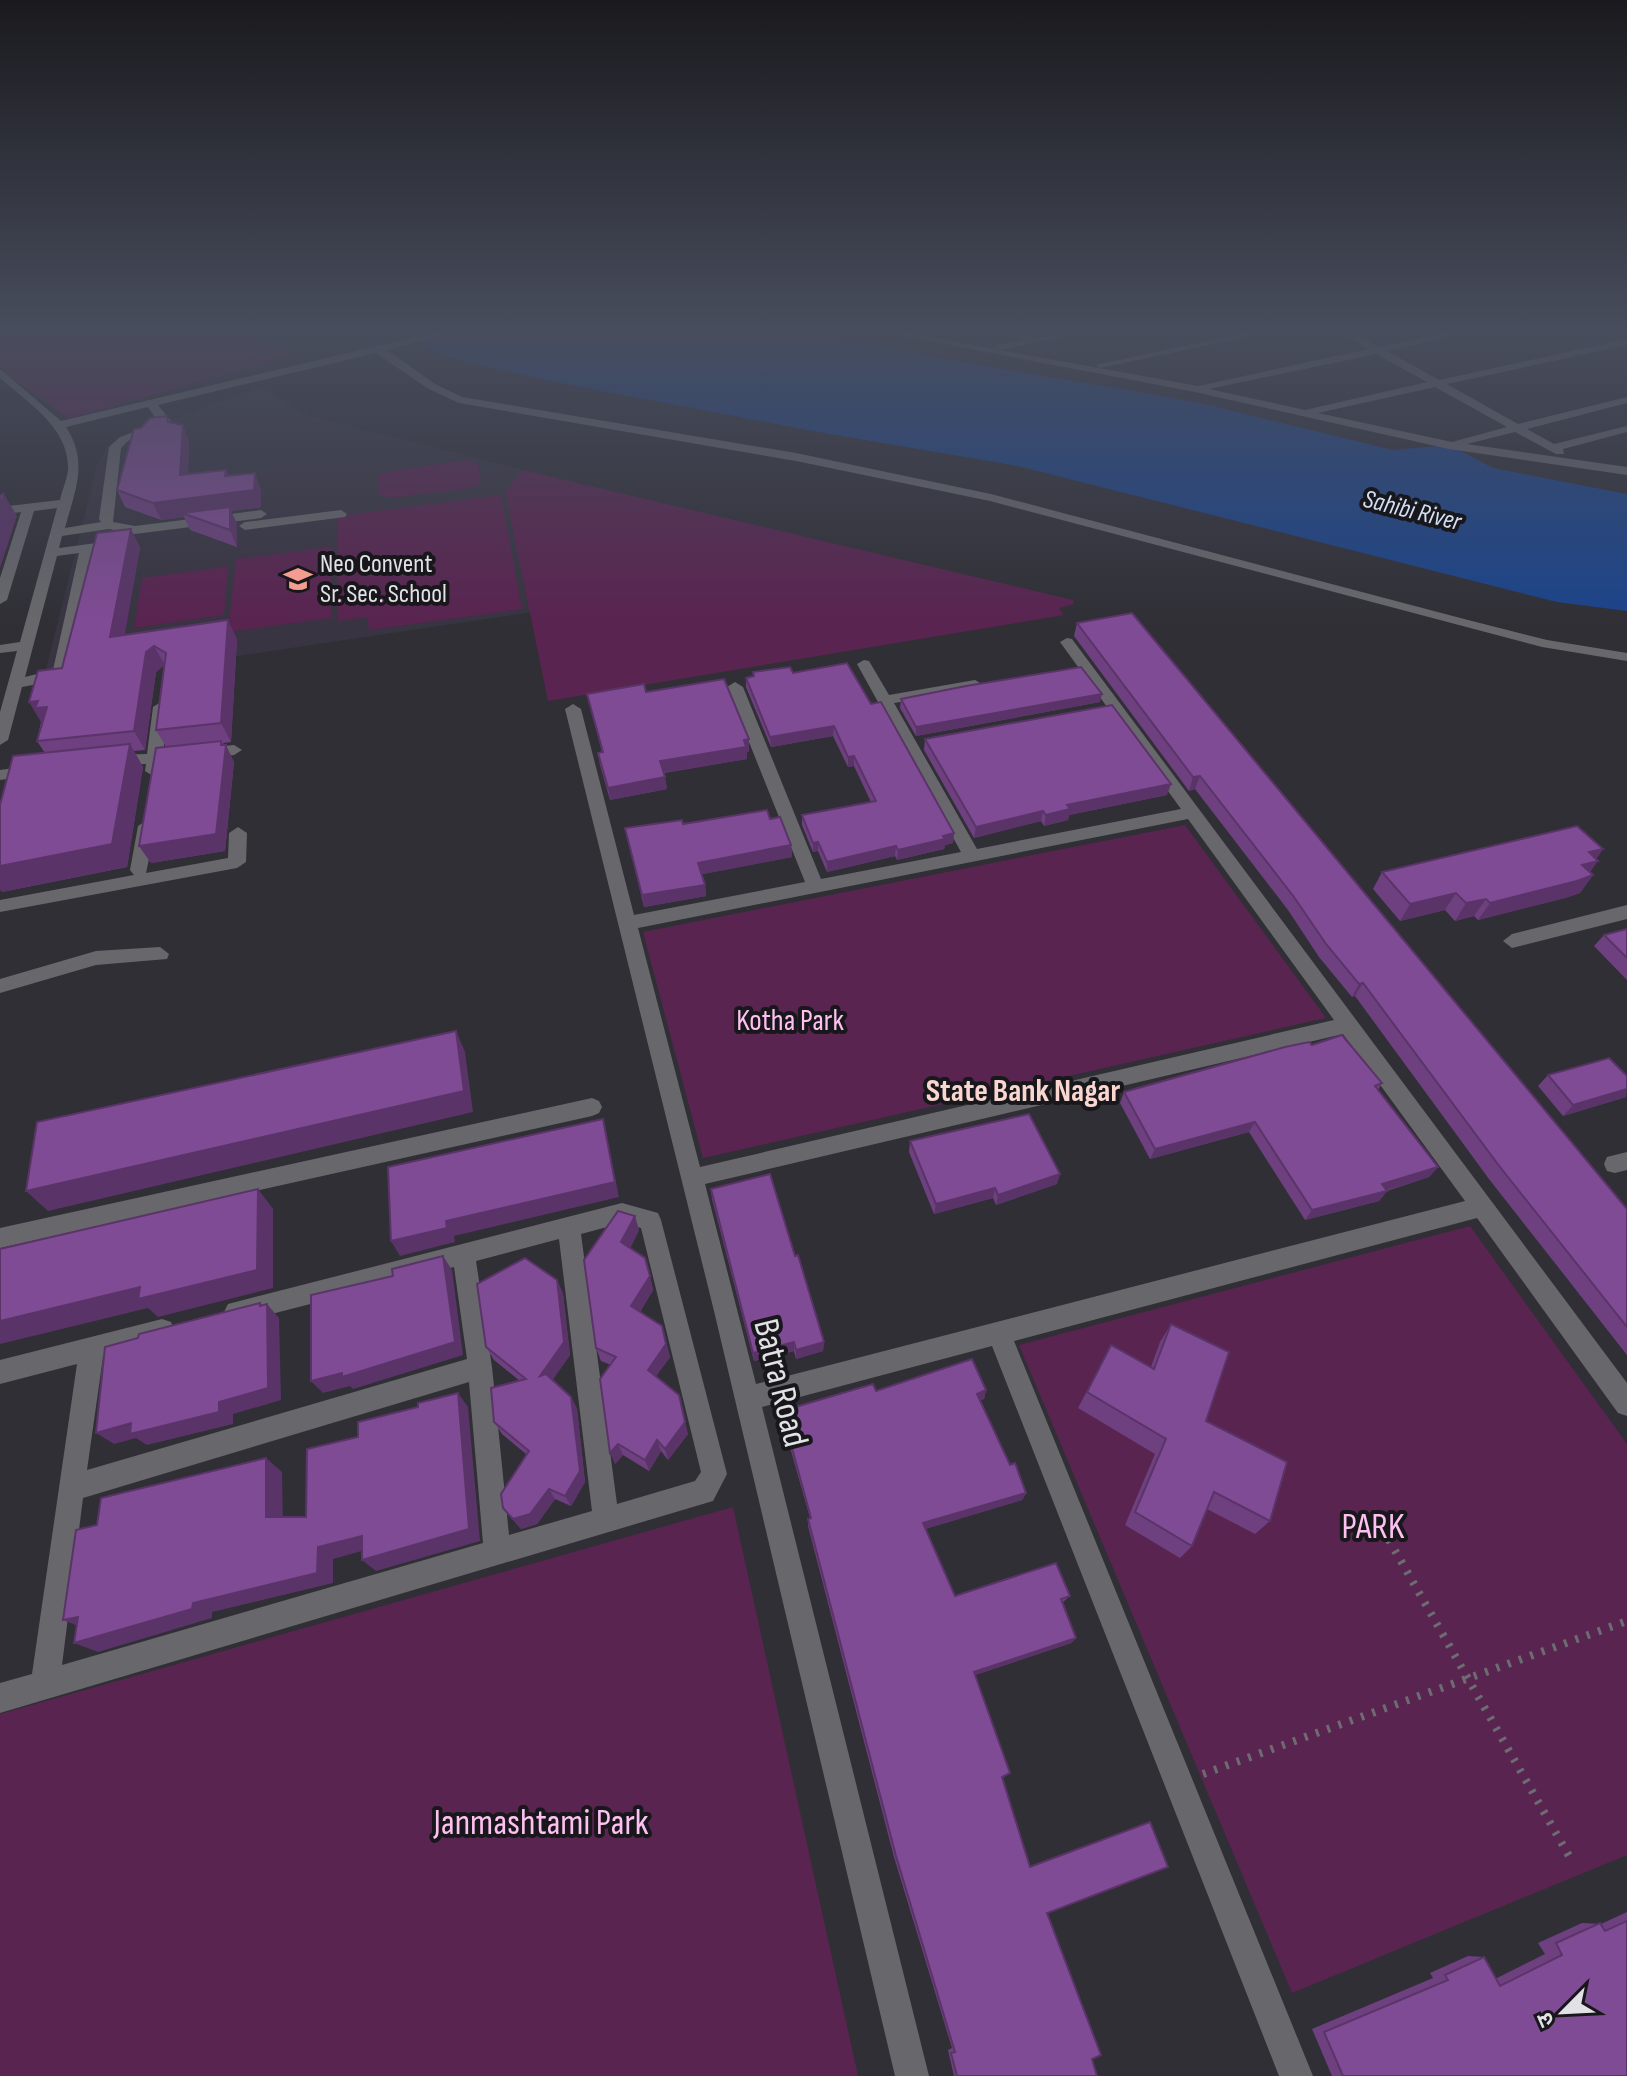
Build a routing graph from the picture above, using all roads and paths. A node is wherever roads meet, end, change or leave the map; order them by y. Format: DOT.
graph roads {
  1 [pos="62,429"];
  2 [pos="154,429"];
  3 [pos="631,429"];
  4 [pos="1375,429"];
  5 [pos="1504,429"];
  6 [pos="1519,429"];
  7 [pos="1627,429"];
  8 [pos="1449,445"];
  9 [pos="1627,469"];
  10 [pos="65,503"];
  11 [pos="29,507"];
  12 [pos="0,511"];
  13 [pos="261,514"];
  14 [pos="341,514"];
  15 [pos="109,525"];
  16 [pos="56,533"];
  17 [pos="87,548"];
  18 [pos="51,553"];
  19 [pos="0,600"];
  20 [pos="1067,642"];
  21 [pos="26,645"];
  22 [pos="0,649"];
  23 [pos="1627,657"];
  24 [pos="864,664"];
  25 [pos="993,682"];
  26 [pos="16,683"];
  27 [pos="164,686"];
  28 [pos="735,687"];
  29 [pos="885,700"];
  30 [pos="573,709"];
  31 [pos="0,738"];
  32 [pos="234,750"];
  33 [pos="154,758"];
  34 [pos="95,762"];
  35 [pos="53,767"];
  36 [pos="0,775"];
  37 [pos="152,783"];
  38 [pos="150,808"];
  39 [pos="1191,813"];
  40 [pos="238,833"];
  41 [pos="972,856"];
  42 [pos="139,870"];
  43 [pos="815,886"];
  44 [pos="0,906"];
  45 [pos="1627,912"];
  46 [pos="627,923"];
  47 [pos="1512,941"];
  48 [pos="160,954"];
  49 [pos="0,986"];
  50 [pos="1347,1025"];
  51 [pos="592,1107"];
  52 [pos="692,1178"];
  53 [pos="1481,1207"];
  54 [pos="569,1228"];
  55 [pos="0,1238"];
  56 [pos="464,1255"];
  57 [pos="216,1317"];
  58 [pos="185,1324"];
  59 [pos="999,1333"];
  60 [pos="92,1347"];
  61 [pos="480,1367"];
  62 [pos="0,1372"];
  63 [pos="747,1399"];
  64 [pos="1627,1404"];
  65 [pos="71,1488"];
  66 [pos="606,1519"];
  67 [pos="1389,1540"];
  68 [pos="497,1551"];
  69 [pos="1627,1621"];
  70 [pos="1468,1676"];
  71 [pos="45,1686"];
  72 [pos="0,1698"];
  73 [pos="1179,1783"];
  74 [pos="1569,1856"];
  75 [pos="912,2076"];
  76 [pos="1296,2076"];
  1 -- 10 [label="street"];
  2 -- 15 [label="street"];
  3 -- 23 [label="street"];
  4 -- 8 [label="street"];
  5 -- 8 [label="street"];
  6 -- 7 [label="street"];
  8 -- 9 [label="street"];
  10 -- 11 [label="street"];
  10 -- 16 [label="street"];
  11 -- 12 [label="street"];
  11 -- 19 [label="street"];
  13 -- 15 [label="street"];
  14 -- 17 [label="street"];
  15 -- 16 [label="street"];
  16 -- 18 [label="street"];
  17 -- 18 [label="street"];
  17 -- 26 [label="street"];
  18 -- 21 [label="street"];
  20 -- 39 [label="street"];
  21 -- 22 [label="street"];
  21 -- 26 [label="street"];
  24 -- 29 [label="street"];
  25 -- 29 [label="street"];
  26 -- 31 [label="street"];
  27 -- 33 [label="street"];
  28 -- 43 [label="street"];
  29 -- 41 [label="street"];
  30 -- 46 [label="street, Batra Road"];
  32 -- 33 [label="street"];
  33 -- 34 [label="street"];
  33 -- 37 [label="street"];
  35 -- 36 [label="street"];
  38 -- 42 [label="street"];
  39 -- 41 [label="street"];
  39 -- 50 [label="street"];
  40 -- 44 [label="street"];
  41 -- 43 [label="street"];
  43 -- 46 [label="street"];
  45 -- 47 [label="street"];
  46 -- 52 [label="street, Batra Road"];
  48 -- 49 [label="street"];
  50 -- 52 [label="street"];
  50 -- 53 [label="street"];
  51 -- 55 [label="street"];
  52 -- 63 [label="street, Batra Road"];
  53 -- 59 [label="street"];
  53 -- 64 [label="street"];
  54 -- 56 [label="street"];
  54 -- 66 [label="street"];
  54 -- 66 [label="street"];
  56 -- 57 [label="street"];
  56 -- 61 [label="street"];
  58 -- 60 [label="street"];
  59 -- 63 [label="street"];
  59 -- 73 [label="street"];
  60 -- 62 [label="street"];
  60 -- 65 [label="street"];
  61 -- 65 [label="street"];
  61 -- 68 [label="street"];
  63 -- 75 [label="street, Batra Road"];
  65 -- 71 [label="street"];
  66 -- 68 [label="street"];
  67 -- 70 [label="path"];
  68 -- 71 [label="street"];
  69 -- 70 [label="path"];
  70 -- 73 [label="path"];
  70 -- 74 [label="path"];
  71 -- 72 [label="street"];
  73 -- 76 [label="street"];
}
